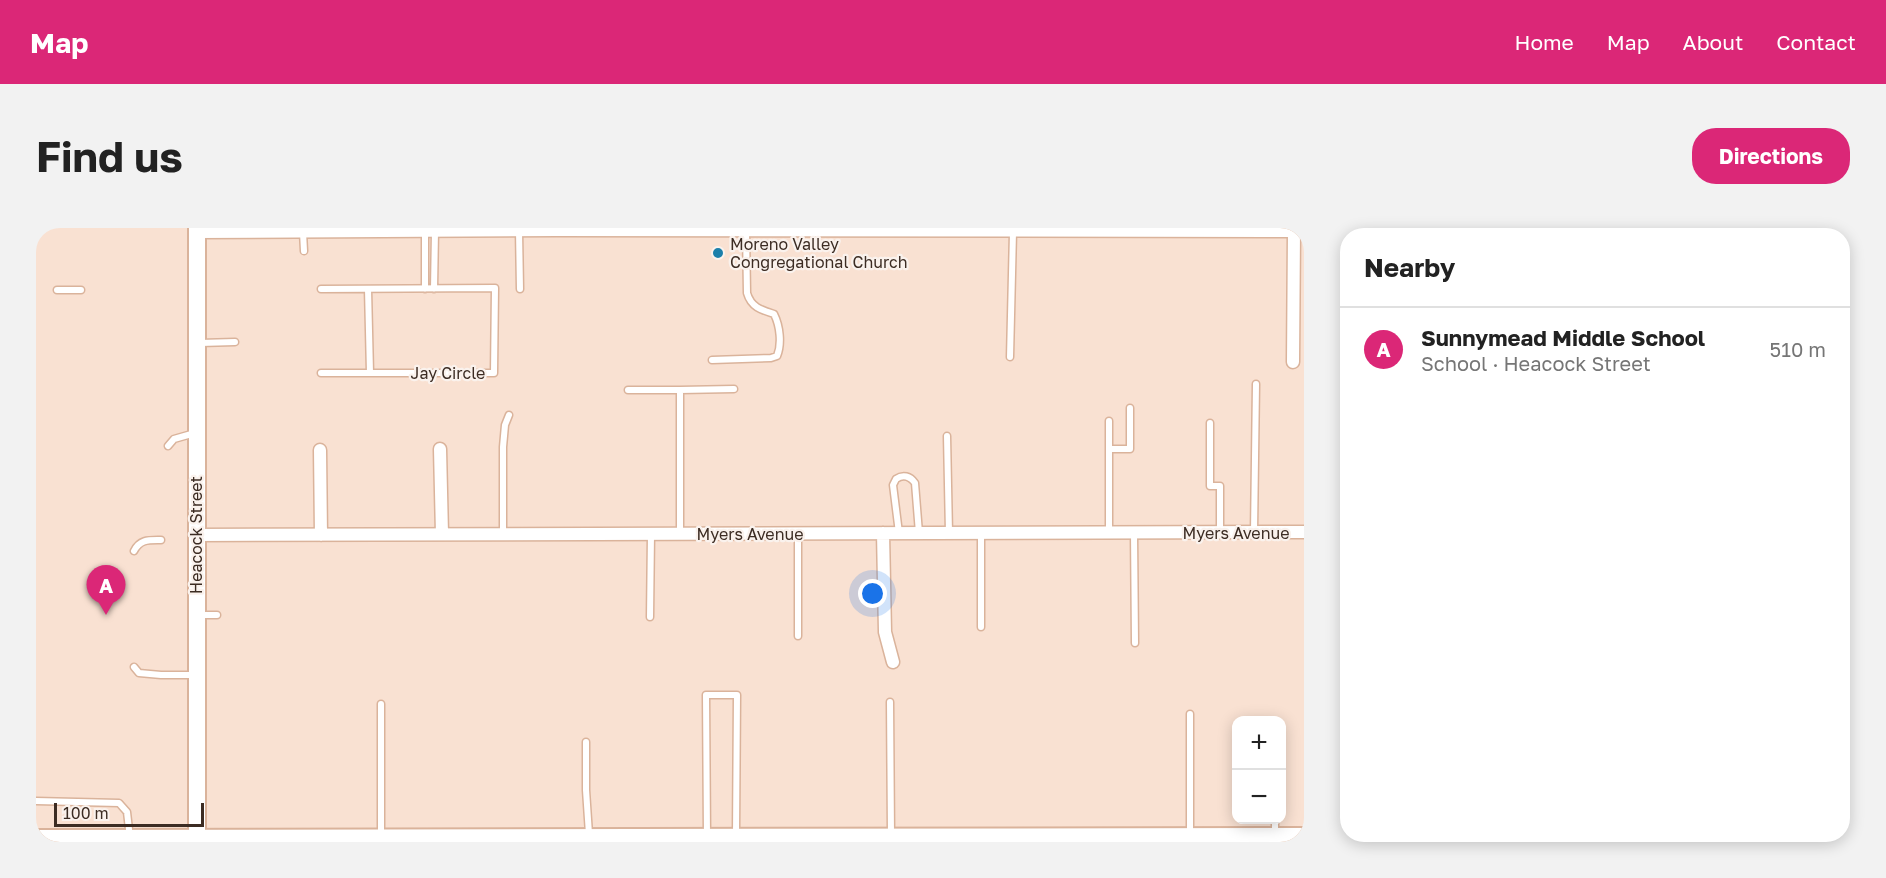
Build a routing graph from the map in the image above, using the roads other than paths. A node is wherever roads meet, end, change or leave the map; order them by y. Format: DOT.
graph roads {
  1 [pos="197,230"];
  2 [pos="289,230"];
  3 [pos="333,230"];
  4 [pos="882,230"];
  5 [pos="1160,230"];
  6 [pos="1191,230"];
  7 [pos="1228,230"];
  8 [pos="1274,230"];
  9 [pos="430,231"];
  10 [pos="519,231"];
  11 [pos="746,231"];
  12 [pos="1299,231"];
  13 [pos="303,232"];
  14 [pos="1013,232"];
  15 [pos="304,251"];
  16 [pos="321,289"];
  17 [pos="368,289"];
  18 [pos="424,289"];
  19 [pos="434,289"];
  20 [pos="520,289"];
  21 [pos="57,290"];
  22 [pos="81,290"];
  23 [pos="235,342"];
  24 [pos="196,343"];
  25 [pos="1010,357"];
  26 [pos="712,360"];
  27 [pos="1293,362"];
  28 [pos="321,373"];
  29 [pos="370,373"];
  30 [pos="1256,384"];
  31 [pos="734,389"];
  32 [pos="628,390"];
  33 [pos="680,390"];
  34 [pos="1130,408"];
  35 [pos="509,415"];
  36 [pos="1109,421"];
  37 [pos="1210,423"];
  38 [pos="196,432"];
  39 [pos="947,436"];
  40 [pos="168,446"];
  41 [pos="440,449"];
  42 [pos="1109,449"];
  43 [pos="320,450"];
  44 [pos="1220,532"];
  45 [pos="1254,532"];
  46 [pos="1304,532"];
  47 [pos="884,533"];
  48 [pos="899,533"];
  49 [pos="919,533"];
  50 [pos="949,533"];
  51 [pos="981,533"];
  52 [pos="1109,533"];
  53 [pos="1134,533"];
  54 [pos="442,534"];
  55 [pos="503,534"];
  56 [pos="651,534"];
  57 [pos="681,534"];
  58 [pos="798,534"];
  59 [pos="195,535"];
  60 [pos="321,535"];
  61 [pos="161,540"];
  62 [pos="134,551"];
  63 [pos="196,615"];
  64 [pos="217,615"];
  65 [pos="650,617"];
  66 [pos="981,627"];
  67 [pos="798,636"];
  68 [pos="1135,643"];
  69 [pos="893,662"];
  70 [pos="134,667"];
  71 [pos="196,675"];
  72 [pos="890,702"];
  73 [pos="381,704"];
  74 [pos="1190,714"];
  75 [pos="586,742"];
  76 [pos="36,801"];
  77 [pos="1275,828"];
  78 [pos="707,836"];
  79 [pos="1190,836"];
  80 [pos="1304,836"];
  81 [pos="381,837"];
  82 [pos="589,837"];
  83 [pos="130,838"];
  84 [pos="39,839"];
  85 [pos="652,839"];
  86 [pos="736,839"];
  87 [pos="891,839"];
  88 [pos="1013,839"];
  89 [pos="1041,839"];
  90 [pos="1161,839"];
  91 [pos="197,840"];
  92 [pos="249,840"];
  93 [pos="286,840"];
  94 [pos="315,840"];
  1 -- 2 [label="street"];
  1 -- 24 [label="street, Heacock Street"];
  2 -- 13 [label="street"];
  3 -- 9 [label="street"];
  3 -- 13 [label="street"];
  4 -- 11 [label="street"];
  4 -- 14 [label="street"];
  5 -- 6 [label="street"];
  5 -- 14 [label="street"];
  6 -- 7 [label="street"];
  7 -- 8 [label="street"];
  8 -- 12 [label="street"];
  9 -- 10 [label="street"];
  9 -- 18 [label="lane"];
  9 -- 19 [label="lane"];
  10 -- 11 [label="street"];
  10 -- 20 [label="lane"];
  11 -- 26 [label="lane"];
  12 -- 27 [label="street"];
  13 -- 15 [label="lane"];
  14 -- 25 [label="lane"];
  16 -- 17 [label="lane, Jay Circle"];
  17 -- 18 [label="lane, Jay Circle"];
  17 -- 29 [label="lane"];
  18 -- 19 [label="lane, Jay Circle"];
  19 -- 29 [label="lane, Jay Circle"];
  21 -- 22 [label="lane"];
  23 -- 24 [label="lane"];
  24 -- 38 [label="street, Heacock Street"];
  28 -- 29 [label="lane, Jay Circle"];
  30 -- 45 [label="lane"];
  31 -- 33 [label="lane"];
  32 -- 33 [label="lane"];
  33 -- 57 [label="lane"];
  34 -- 42 [label="lane"];
  35 -- 55 [label="lane"];
  36 -- 42 [label="lane"];
  37 -- 44 [label="lane"];
  38 -- 40 [label="lane"];
  38 -- 59 [label="street, Heacock Street"];
  39 -- 50 [label="lane"];
  41 -- 54 [label="street"];
  42 -- 52 [label="lane"];
  43 -- 60 [label="street"];
  44 -- 45 [label="street, Myers Avenue"];
  44 -- 53 [label="street, Myers Avenue"];
  45 -- 46 [label="street, Myers Avenue"];
  47 -- 48 [label="street, Myers Avenue"];
  47 -- 58 [label="street, Myers Avenue"];
  47 -- 69 [label="street"];
  48 -- 49 [label="street, Myers Avenue"];
  48 -- 49 [label="lane"];
  49 -- 50 [label="street, Myers Avenue"];
  50 -- 51 [label="street, Myers Avenue"];
  51 -- 52 [label="street, Myers Avenue"];
  51 -- 66 [label="lane"];
  52 -- 53 [label="street, Myers Avenue"];
  53 -- 68 [label="lane"];
  54 -- 55 [label="street, Myers Avenue"];
  54 -- 60 [label="street, Myers Avenue"];
  55 -- 56 [label="street, Myers Avenue"];
  56 -- 57 [label="street, Myers Avenue"];
  56 -- 65 [label="lane"];
  57 -- 58 [label="street, Myers Avenue"];
  58 -- 67 [label="lane"];
  59 -- 60 [label="street, Myers Avenue"];
  59 -- 63 [label="street, Heacock Street"];
  61 -- 62 [label="lane"];
  63 -- 64 [label="lane"];
  63 -- 71 [label="street, Heacock Street"];
  70 -- 71 [label="lane"];
  71 -- 91 [label="street, Heacock Street"];
  72 -- 87 [label="lane"];
  73 -- 81 [label="lane"];
  74 -- 79 [label="lane"];
  75 -- 82 [label="lane"];
  76 -- 83 [label="lane"];
  77 -- 79 [label="street"];
  77 -- 80 [label="street"];
  78 -- 85 [label="street"];
  78 -- 86 [label="street"];
  78 -- 86 [label="lane"];
  79 -- 90 [label="street"];
  81 -- 82 [label="street"];
  81 -- 94 [label="street"];
  82 -- 85 [label="street"];
  83 -- 84 [label="street"];
  83 -- 91 [label="street"];
  86 -- 87 [label="street"];
  87 -- 88 [label="street"];
  88 -- 89 [label="street"];
  89 -- 90 [label="street"];
  91 -- 92 [label="street"];
  92 -- 93 [label="street"];
  93 -- 94 [label="street"];
}
